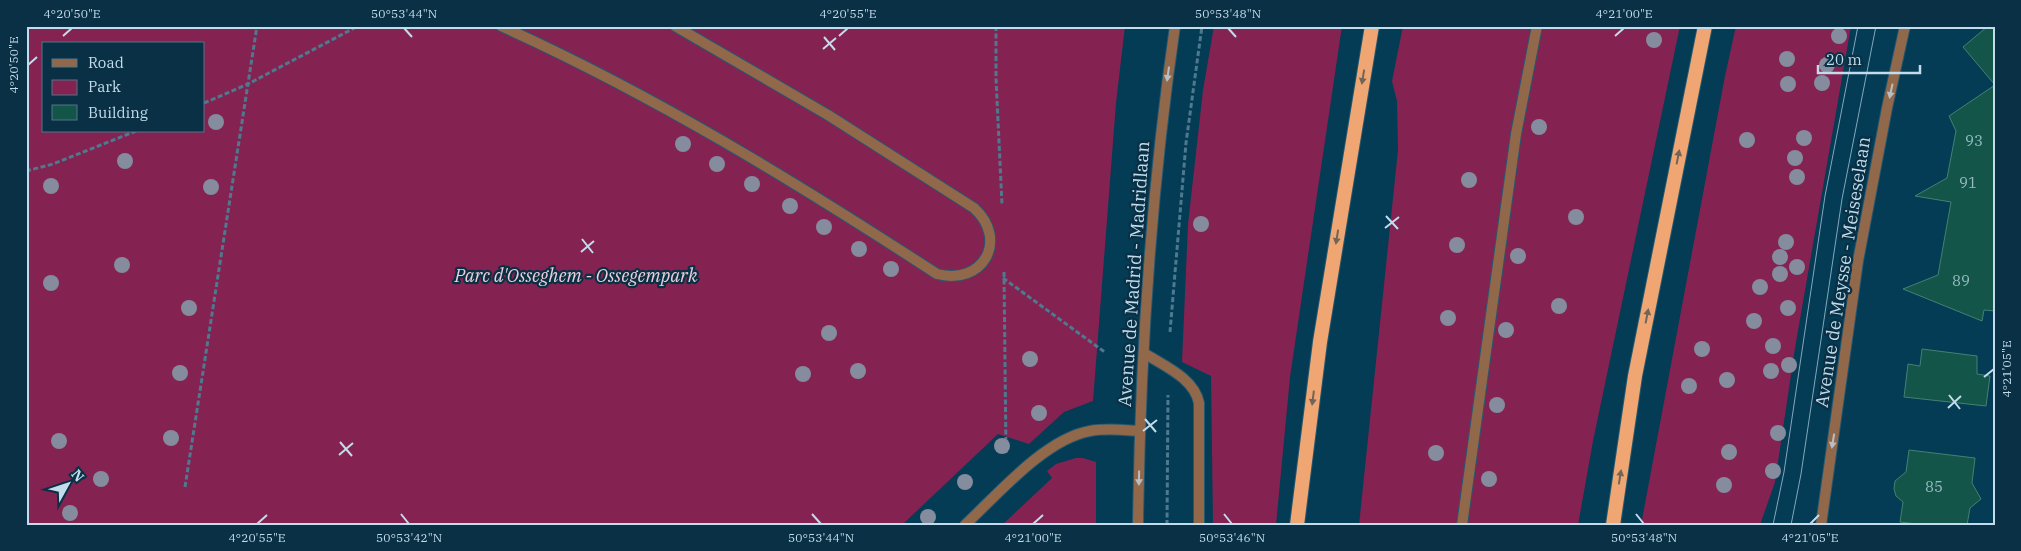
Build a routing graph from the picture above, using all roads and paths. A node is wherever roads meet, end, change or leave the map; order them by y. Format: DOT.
graph roads {
  1 [pos="257,26"];
  2 [pos="358,26"];
  3 [pos="501,26"];
  4 [pos="675,26"];
  5 [pos="1175,26"];
  6 [pos="1202,26"];
  7 [pos="1372,26"];
  8 [pos="1537,26"];
  9 [pos="1705,26"];
  10 [pos="1905,26"];
  11 [pos="248,84"];
  12 [pos="205,103"];
  13 [pos="133,132"];
  14 [pos="26,170"];
  15 [pos="983,263"];
  16 [pos="1106,353"];
  17 [pos="1144,354"];
  18 [pos="1168,370"];
  19 [pos="1139,431"];
  20 [pos="185,487"];
  21 [pos="965,525"];
  22 [pos="1138,525"];
  23 [pos="1167,525"];
  24 [pos="1199,525"];
  25 [pos="1298,525"];
  26 [pos="1462,525"];
  27 [pos="1613,525"];
  28 [pos="1821,525"];
  1 -- 11 [label="path"];
  2 -- 11 [label="path"];
  3 -- 15 [label="street"];
  4 -- 15 [label="street"];
  5 -- 17 [label="street, Avenue de Madrid - Madridlaan, one-way"];
  6 -- 18 [label="path"];
  7 -- 25 [label="highway, one-way"];
  8 -- 26 [label="street"];
  27 -- 9 [label="highway, one-way"];
  10 -- 28 [label="street, Avenue de Meysse - Meiseselaan, one-way"];
  11 -- 12 [label="path"];
  11 -- 20 [label="path"];
  13 -- 14 [label="path"];
  15 -- 16 [label="path"];
  17 -- 18 [label="street"];
  17 -- 19 [label="street, Avenue de Madrid - Madridlaan"];
  18 -- 23 [label="path"];
  18 -- 24 [label="street"];
  19 -- 21 [label="street"];
  19 -- 22 [label="street, Avenue de Madrid - Madridlaan, one-way"];
}
